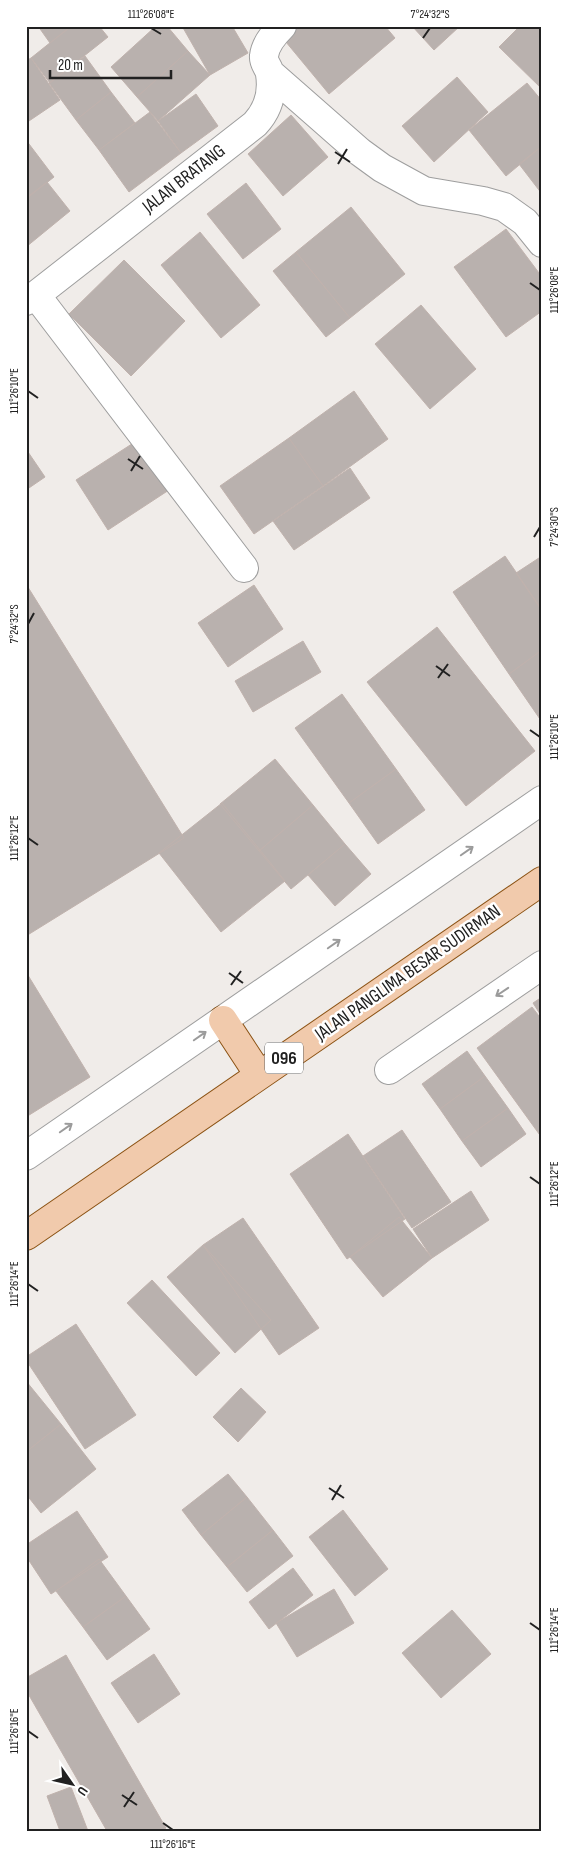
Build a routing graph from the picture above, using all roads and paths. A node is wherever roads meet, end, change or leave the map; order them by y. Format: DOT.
graph roads {
  1 [pos="282,26"];
  2 [pos="270,73"];
  3 [pos="542,243"];
  4 [pos="31,298"];
  5 [pos="244,568"];
  6 [pos="542,800"];
  7 [pos="542,881"];
  8 [pos="542,965"];
  9 [pos="223,1020"];
  10 [pos="389,1070"];
  11 [pos="259,1075"];
  12 [pos="26,1156"];
  13 [pos="26,1236"];
  1 -- 2 [label="street, JALAN BRATANG"];
  2 -- 3 [label="street"];
  2 -- 4 [label="street, JALAN BRATANG"];
  4 -- 5 [label="street"];
  9 -- 6 [label="street, one-way"];
  7 -- 11 [label="main road, JALAN PANGLIMA BESAR SUDIRMAN / 096"];
  8 -- 10 [label="street, one-way"];
  9 -- 11 [label="main road"];
  12 -- 9 [label="street, one-way"];
  11 -- 13 [label="main road, JALAN PANGLIMA BESAR SUDIRMAN / 096"];
}
